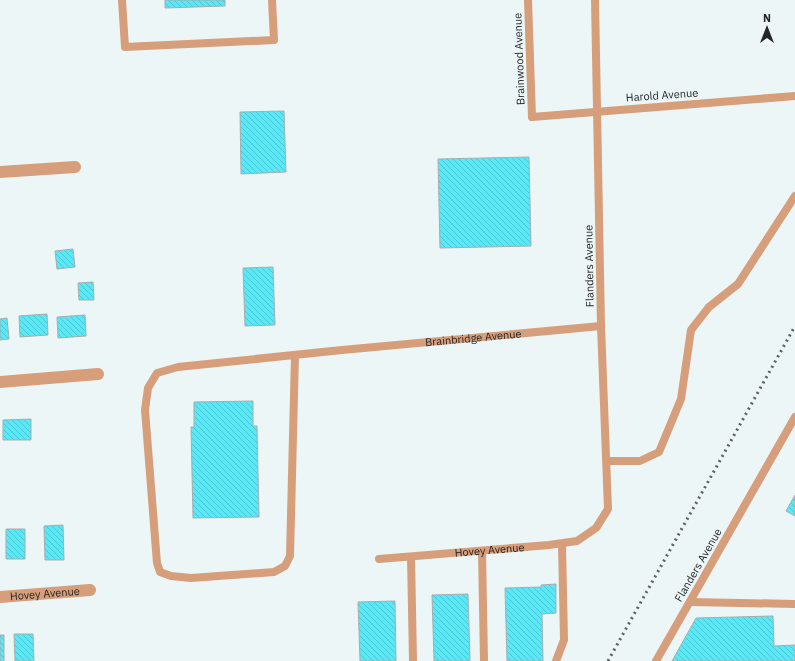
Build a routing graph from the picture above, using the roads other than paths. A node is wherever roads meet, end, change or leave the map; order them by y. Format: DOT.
graph roads {
  1 [pos="122,0"];
  2 [pos="272,0"];
  3 [pos="528,0"];
  4 [pos="595,0"];
  5 [pos="795,96"];
  6 [pos="597,111"];
  7 [pos="532,117"];
  8 [pos="75,167"];
  9 [pos="0,172"];
  10 [pos="795,196"];
  11 [pos="601,326"];
  12 [pos="295,355"];
  13 [pos="98,374"];
  14 [pos="0,382"];
  15 [pos="795,417"];
  16 [pos="607,461"];
  17 [pos="596,528"];
  18 [pos="562,544"];
  19 [pos="482,551"];
  20 [pos="411,557"];
  21 [pos="379,559"];
  22 [pos="90,590"];
  23 [pos="0,597"];
  24 [pos="690,602"];
  25 [pos="795,604"];
  26 [pos="413,661"];
  27 [pos="484,661"];
  28 [pos="556,661"];
  29 [pos="656,661"];
  1 -- 2 [label="lane"];
  3 -- 7 [label="lane, Brainwood Avenue"];
  4 -- 6 [label="lane, Flanders Avenue"];
  5 -- 6 [label="lane, Harold Avenue"];
  6 -- 7 [label="lane, Harold Avenue"];
  6 -- 11 [label="lane, Flanders Avenue"];
  8 -- 9 [label="street"];
  10 -- 16 [label="lane"];
  11 -- 12 [label="lane, Brainbridge Avenue"];
  11 -- 16 [label="lane, Flanders Avenue"];
  12 -- 12 [label="lane, Brainbridge Avenue"];
  13 -- 14 [label="street"];
  15 -- 24 [label="lane, Flanders Avenue"];
  16 -- 17 [label="lane, Flanders Avenue"];
  17 -- 18 [label="lane, Hovey Avenue"];
  18 -- 19 [label="lane, Hovey Avenue"];
  18 -- 28 [label="lane"];
  19 -- 20 [label="lane, Hovey Avenue"];
  19 -- 27 [label="lane"];
  20 -- 21 [label="lane, Hovey Avenue"];
  20 -- 26 [label="lane"];
  22 -- 23 [label="street, Hovey Avenue"];
  24 -- 25 [label="lane"];
  24 -- 29 [label="lane, Flanders Avenue"];
}
